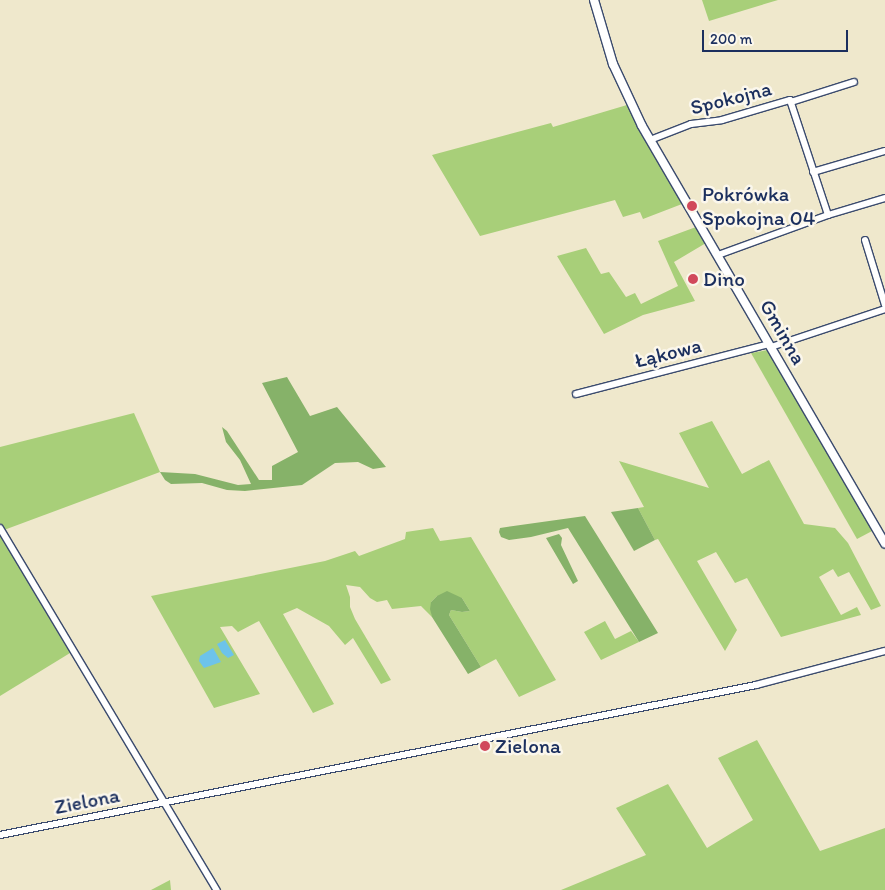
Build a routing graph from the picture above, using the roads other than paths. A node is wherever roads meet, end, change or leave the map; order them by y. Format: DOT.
graph roads {
  1 [pos="594,0"];
  2 [pos="854,82"];
  3 [pos="791,102"];
  4 [pos="650,140"];
  5 [pos="885,151"];
  6 [pos="813,172"];
  7 [pos="885,198"];
  8 [pos="828,215"];
  9 [pos="865,240"];
  10 [pos="718,256"];
  11 [pos="885,305"];
  12 [pos="885,309"];
  13 [pos="770,346"];
  14 [pos="576,394"];
  15 [pos="0,528"];
  16 [pos="885,543"];
  17 [pos="885,651"];
  18 [pos="164,803"];
  19 [pos="0,835"];
  20 [pos="217,890"];
  1 -- 4 [label="main road, Gminna"];
  2 -- 3 [label="street"];
  3 -- 4 [label="street, Spokojna"];
  3 -- 6 [label="street, Spokojna"];
  4 -- 10 [label="main road, Gminna"];
  5 -- 6 [label="street"];
  6 -- 8 [label="street, Spokojna"];
  7 -- 8 [label="street"];
  8 -- 10 [label="street"];
  9 -- 11 [label="street"];
  10 -- 13 [label="main road, Gminna"];
  12 -- 13 [label="street, Łąkowa"];
  13 -- 14 [label="street, Łąkowa"];
  13 -- 16 [label="main road, Gminna"];
  15 -- 18 [label="street"];
  17 -- 18 [label="street, Zielona"];
  18 -- 19 [label="street, Zielona"];
  18 -- 20 [label="street"];
}
